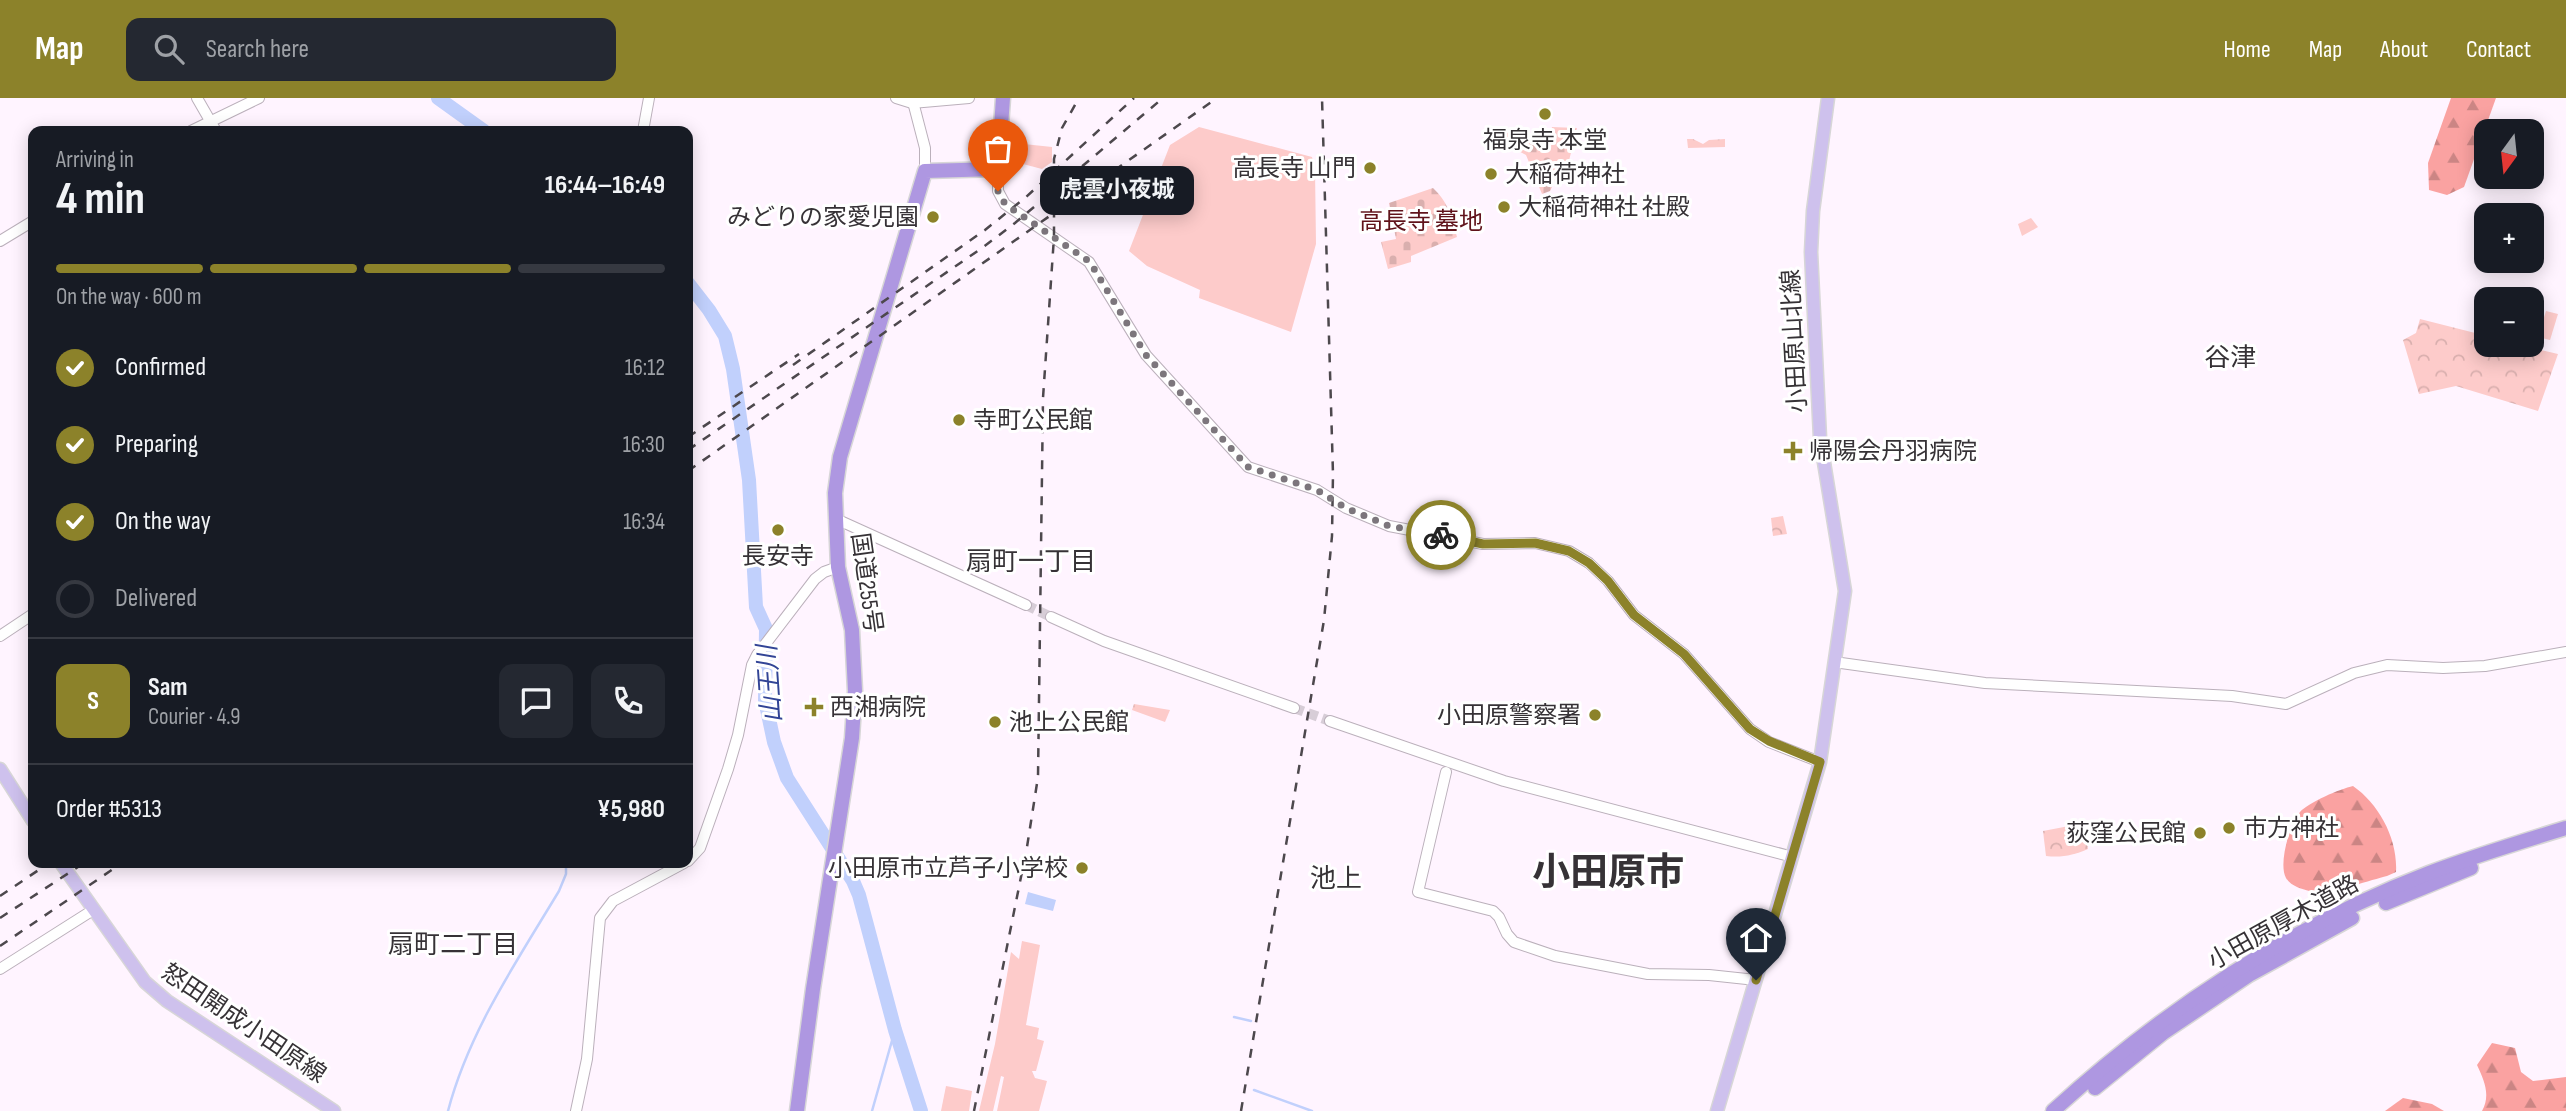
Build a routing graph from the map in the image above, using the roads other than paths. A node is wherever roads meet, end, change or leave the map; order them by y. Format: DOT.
graph roads {
  1 [pos="197,98"];
  2 [pos="259,98"];
  3 [pos="649,98"];
  4 [pos="896,98"];
  5 [pos="969,98"];
  6 [pos="1003,98"];
  7 [pos="1828,98"];
  8 [pos="912,100"];
  9 [pos="211,120"];
  10 [pos="200,126"];
  11 [pos="214,126"];
  12 [pos="644,126"];
  13 [pos="998,169"];
  14 [pos="925,171"];
  15 [pos="28,224"];
  16 [pos="0,241"];
  17 [pos="836,519"];
  18 [pos="838,567"];
  19 [pos="1026,605"];
  20 [pos="28,617"];
  21 [pos="1051,617"];
  22 [pos="0,636"];
  23 [pos="2566,652"];
  24 [pos="1834,662"];
  25 [pos="1294,708"];
  26 [pos="1330,721"];
  27 [pos="1820,762"];
  28 [pos="0,769"];
  29 [pos="1446,772"];
  30 [pos="28,813"];
  31 [pos="2566,828"];
  32 [pos="2566,838"];
  33 [pos="693,855"];
  34 [pos="1793,856"];
  35 [pos="64,868"];
  36 [pos="675,868"];
  37 [pos="93,910"];
  38 [pos="0,970"];
  39 [pos="1756,980"];
  40 [pos="334,1111"];
  41 [pos="576,1111"];
  42 [pos="797,1111"];
  43 [pos="1717,1111"];
  44 [pos="2053,1111"];
  45 [pos="2067,1111"];
  1 -- 9 [label="street"];
  2 -- 9 [label="street"];
  3 -- 12 [label="street"];
  4 -- 8 [label="street"];
  5 -- 8 [label="street"];
  6 -- 13 [label="highway"];
  7 -- 24 [label="main road, 小田原山北線"];
  8 -- 14 [label="street"];
  9 -- 10 [label="street"];
  9 -- 11 [label="street"];
  13 -- 14 [label="highway"];
  13 -- 27 [label="street"];
  14 -- 17 [label="highway, 国道255号"];
  15 -- 16 [label="street"];
  17 -- 18 [label="highway, 国道255号"];
  17 -- 19 [label="street"];
  18 -- 33 [label="street"];
  18 -- 42 [label="highway, 国道255号"];
  20 -- 22 [label="street"];
  21 -- 25 [label="street"];
  23 -- 24 [label="street"];
  24 -- 27 [label="main road, 小田原山北線"];
  26 -- 34 [label="street"];
  27 -- 34 [label="main road, 小田原山北線"];
  28 -- 30 [label="main road"];
  29 -- 39 [label="street"];
  31 -- 44 [label="highway, 小田原厚木道路"];
  32 -- 45 [label="highway, 小田原厚木道路"];
  34 -- 39 [label="main road, 小田原山北線"];
  35 -- 37 [label="main road, 怒田開成小田原線"];
  36 -- 41 [label="street"];
  37 -- 38 [label="street"];
  37 -- 40 [label="main road, 怒田開成小田原線"];
  39 -- 43 [label="main road, 小田原山北線"];
}
